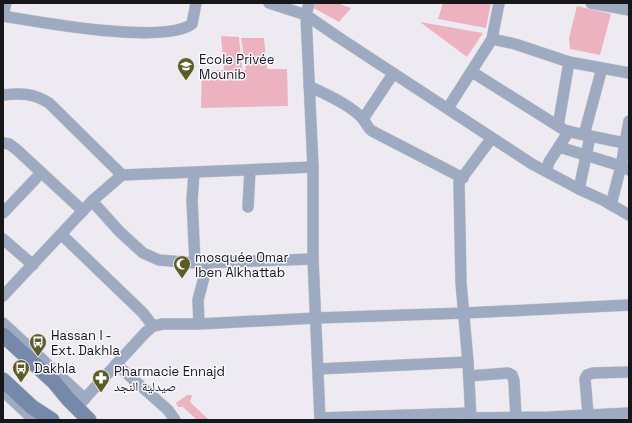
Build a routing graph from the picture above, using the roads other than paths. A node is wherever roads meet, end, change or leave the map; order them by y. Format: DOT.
graph roads {
  1 [pos="6,3"];
  2 [pos="196,3"];
  3 [pos="269,3"];
  4 [pos="309,3"];
  5 [pos="499,3"];
  6 [pos="591,3"];
  7 [pos="629,10"];
  8 [pos="306,15"];
  9 [pos="3,16"];
  10 [pos="492,39"];
  11 [pos="569,62"];
  12 [pos="602,68"];
  13 [pos="472,72"];
  14 [pos="629,73"];
  15 [pos="393,74"];
  16 [pos="309,86"];
  17 [pos="3,94"];
  18 [pos="448,108"];
  19 [pos="363,119"];
  20 [pos="629,120"];
  21 [pos="558,126"];
  22 [pos="569,132"];
  23 [pos="587,136"];
  24 [pos="492,139"];
  25 [pos="3,143"];
  26 [pos="627,144"];
  27 [pos="559,147"];
  28 [pos="587,156"];
  29 [pos="313,168"];
  30 [pos="625,168"];
  31 [pos="250,170"];
  32 [pos="546,171"];
  33 [pos="41,173"];
  34 [pos="194,173"];
  35 [pos="122,175"];
  36 [pos="463,178"];
  37 [pos="579,189"];
  38 [pos="92,201"];
  39 [pos="611,205"];
  40 [pos="248,207"];
  41 [pos="83,211"];
  42 [pos="3,213"];
  43 [pos="629,215"];
  44 [pos="62,235"];
  45 [pos="3,239"];
  46 [pos="313,259"];
  47 [pos="195,262"];
  48 [pos="208,262"];
  49 [pos="33,265"];
  50 [pos="3,296"];
  51 [pos="629,305"];
  52 [pos="465,313"];
  53 [pos="316,318"];
  54 [pos="3,323"];
  55 [pos="199,324"];
  56 [pos="153,326"];
  57 [pos="3,335"];
  58 [pos="468,362"];
  59 [pos="116,364"];
  60 [pos="318,369"];
  61 [pos="629,372"];
  62 [pos="469,376"];
  63 [pos="3,380"];
  64 [pos="3,391"];
  65 [pos="81,404"];
  66 [pos="629,413"];
  67 [pos="588,414"];
  68 [pos="516,416"];
  69 [pos="470,417"];
  70 [pos="320,419"];
  71 [pos="34,420"];
  72 [pos="52,420"];
  73 [pos="89,420"];
  74 [pos="175,420"];
  1 -- 9 [label="street"];
  2 -- 9 [label="street"];
  3 -- 8 [label="street"];
  4 -- 8 [label="street"];
  5 -- 10 [label="street"];
  6 -- 7 [label="street"];
  8 -- 15 [label="street"];
  8 -- 16 [label="street"];
  10 -- 11 [label="street"];
  10 -- 13 [label="street"];
  11 -- 12 [label="street"];
  11 -- 21 [label="street"];
  12 -- 14 [label="street"];
  12 -- 23 [label="street"];
  13 -- 18 [label="street"];
  13 -- 21 [label="street"];
  15 -- 18 [label="street"];
  15 -- 19 [label="street"];
  16 -- 19 [label="street"];
  16 -- 29 [label="street"];
  17 -- 35 [label="street"];
  18 -- 24 [label="street"];
  19 -- 36 [label="street"];
  20 -- 26 [label="street"];
  21 -- 22 [label="street"];
  22 -- 23 [label="street"];
  22 -- 27 [label="street"];
  23 -- 26 [label="street"];
  23 -- 28 [label="street"];
  24 -- 32 [label="street"];
  24 -- 36 [label="street"];
  25 -- 33 [label="street"];
  26 -- 30 [label="street"];
  27 -- 28 [label="street"];
  27 -- 32 [label="street"];
  28 -- 30 [label="street"];
  28 -- 37 [label="street"];
  29 -- 31 [label="street"];
  29 -- 46 [label="street"];
  30 -- 39 [label="street"];
  31 -- 34 [label="street"];
  31 -- 40 [label="street"];
  32 -- 37 [label="street"];
  33 -- 41 [label="street"];
  33 -- 42 [label="street"];
  34 -- 35 [label="street"];
  34 -- 47 [label="street"];
  35 -- 38 [label="street"];
  36 -- 52 [label="street"];
  37 -- 39 [label="street"];
  38 -- 41 [label="street"];
  38 -- 47 [label="street"];
  39 -- 43 [label="street"];
  41 -- 44 [label="street"];
  44 -- 49 [label="street"];
  44 -- 56 [label="street"];
  45 -- 49 [label="street"];
  46 -- 48 [label="street"];
  46 -- 53 [label="street"];
  47 -- 48 [label="street"];
  48 -- 55 [label="street"];
  49 -- 50 [label="street"];
  51 -- 52 [label="street"];
  52 -- 53 [label="street"];
  52 -- 58 [label="street"];
  53 -- 55 [label="street"];
  53 -- 60 [label="street"];
  54 -- 65 [label="street"];
  55 -- 56 [label="street"];
  56 -- 59 [label="street"];
  57 -- 65 [label="main road"];
  58 -- 60 [label="street"];
  58 -- 62 [label="street"];
  59 -- 65 [label="street"];
  59 -- 74 [label="street"];
  60 -- 70 [label="street"];
  61 -- 67 [label="street"];
  62 -- 68 [label="street"];
  62 -- 69 [label="street"];
  63 -- 72 [label="main road"];
  64 -- 71 [label="street"];
  65 -- 73 [label="main road"];
  66 -- 67 [label="street"];
  67 -- 68 [label="street"];
  68 -- 69 [label="street"];
  69 -- 70 [label="street"];
}
